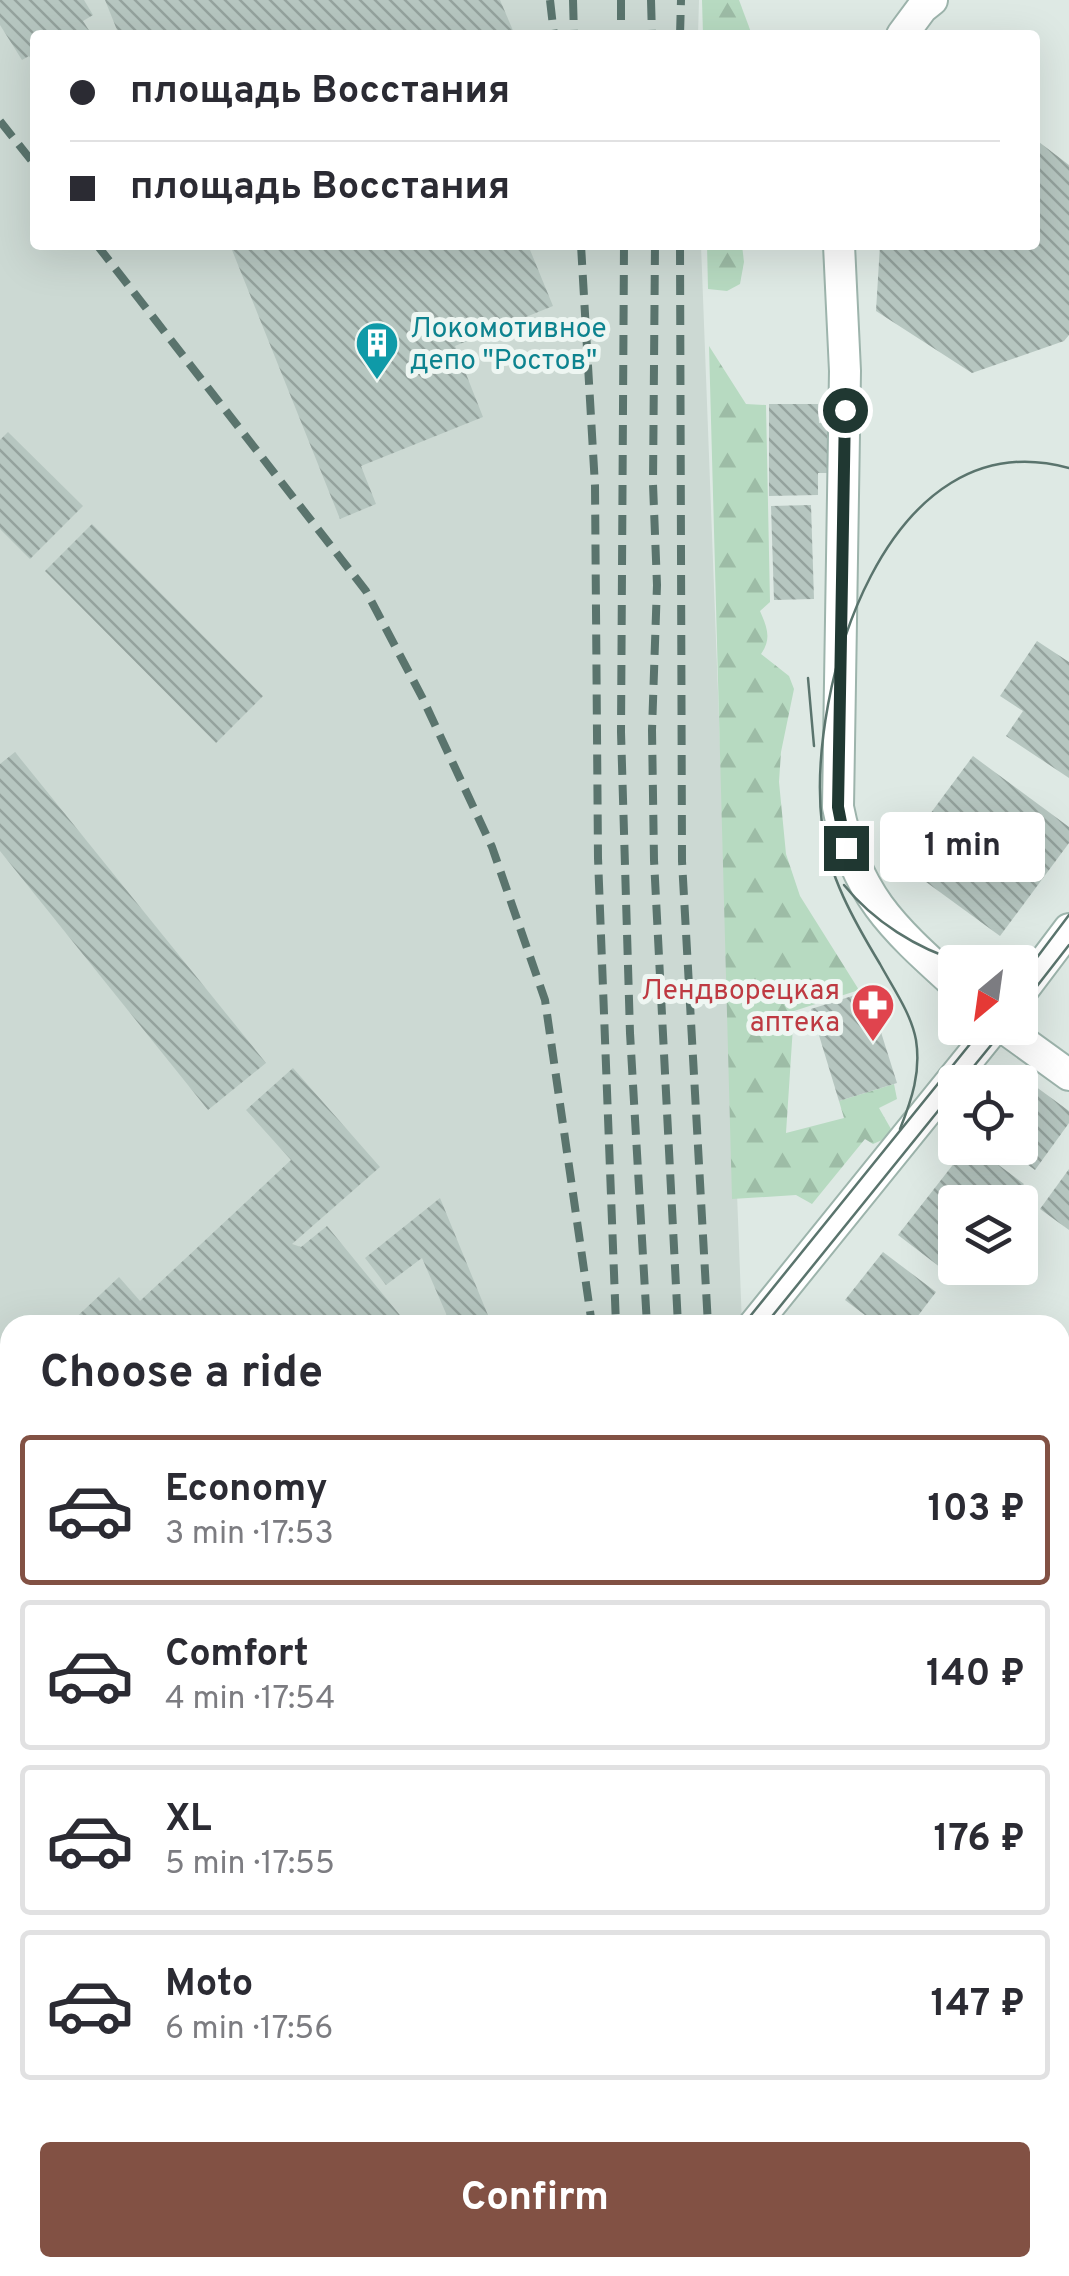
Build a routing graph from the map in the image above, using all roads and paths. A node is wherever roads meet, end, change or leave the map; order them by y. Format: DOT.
graph roads {
  1 [pos="932,0"];
  2 [pos="906,30"];
  3 [pos="839,250"];
  4 [pos="1069,928"];
  5 [pos="938,969"];
  6 [pos="1038,970"];
  7 [pos="980,1045"];
  8 [pos="1028,1045"];
  9 [pos="1069,1075"];
  10 [pos="762,1315"];
  1 -- 2 [label="street"];
  3 -- 5 [label="street"];
  4 -- 6 [label="street"];
  7 -- 10 [label="street"];
  8 -- 9 [label="street"];
}
